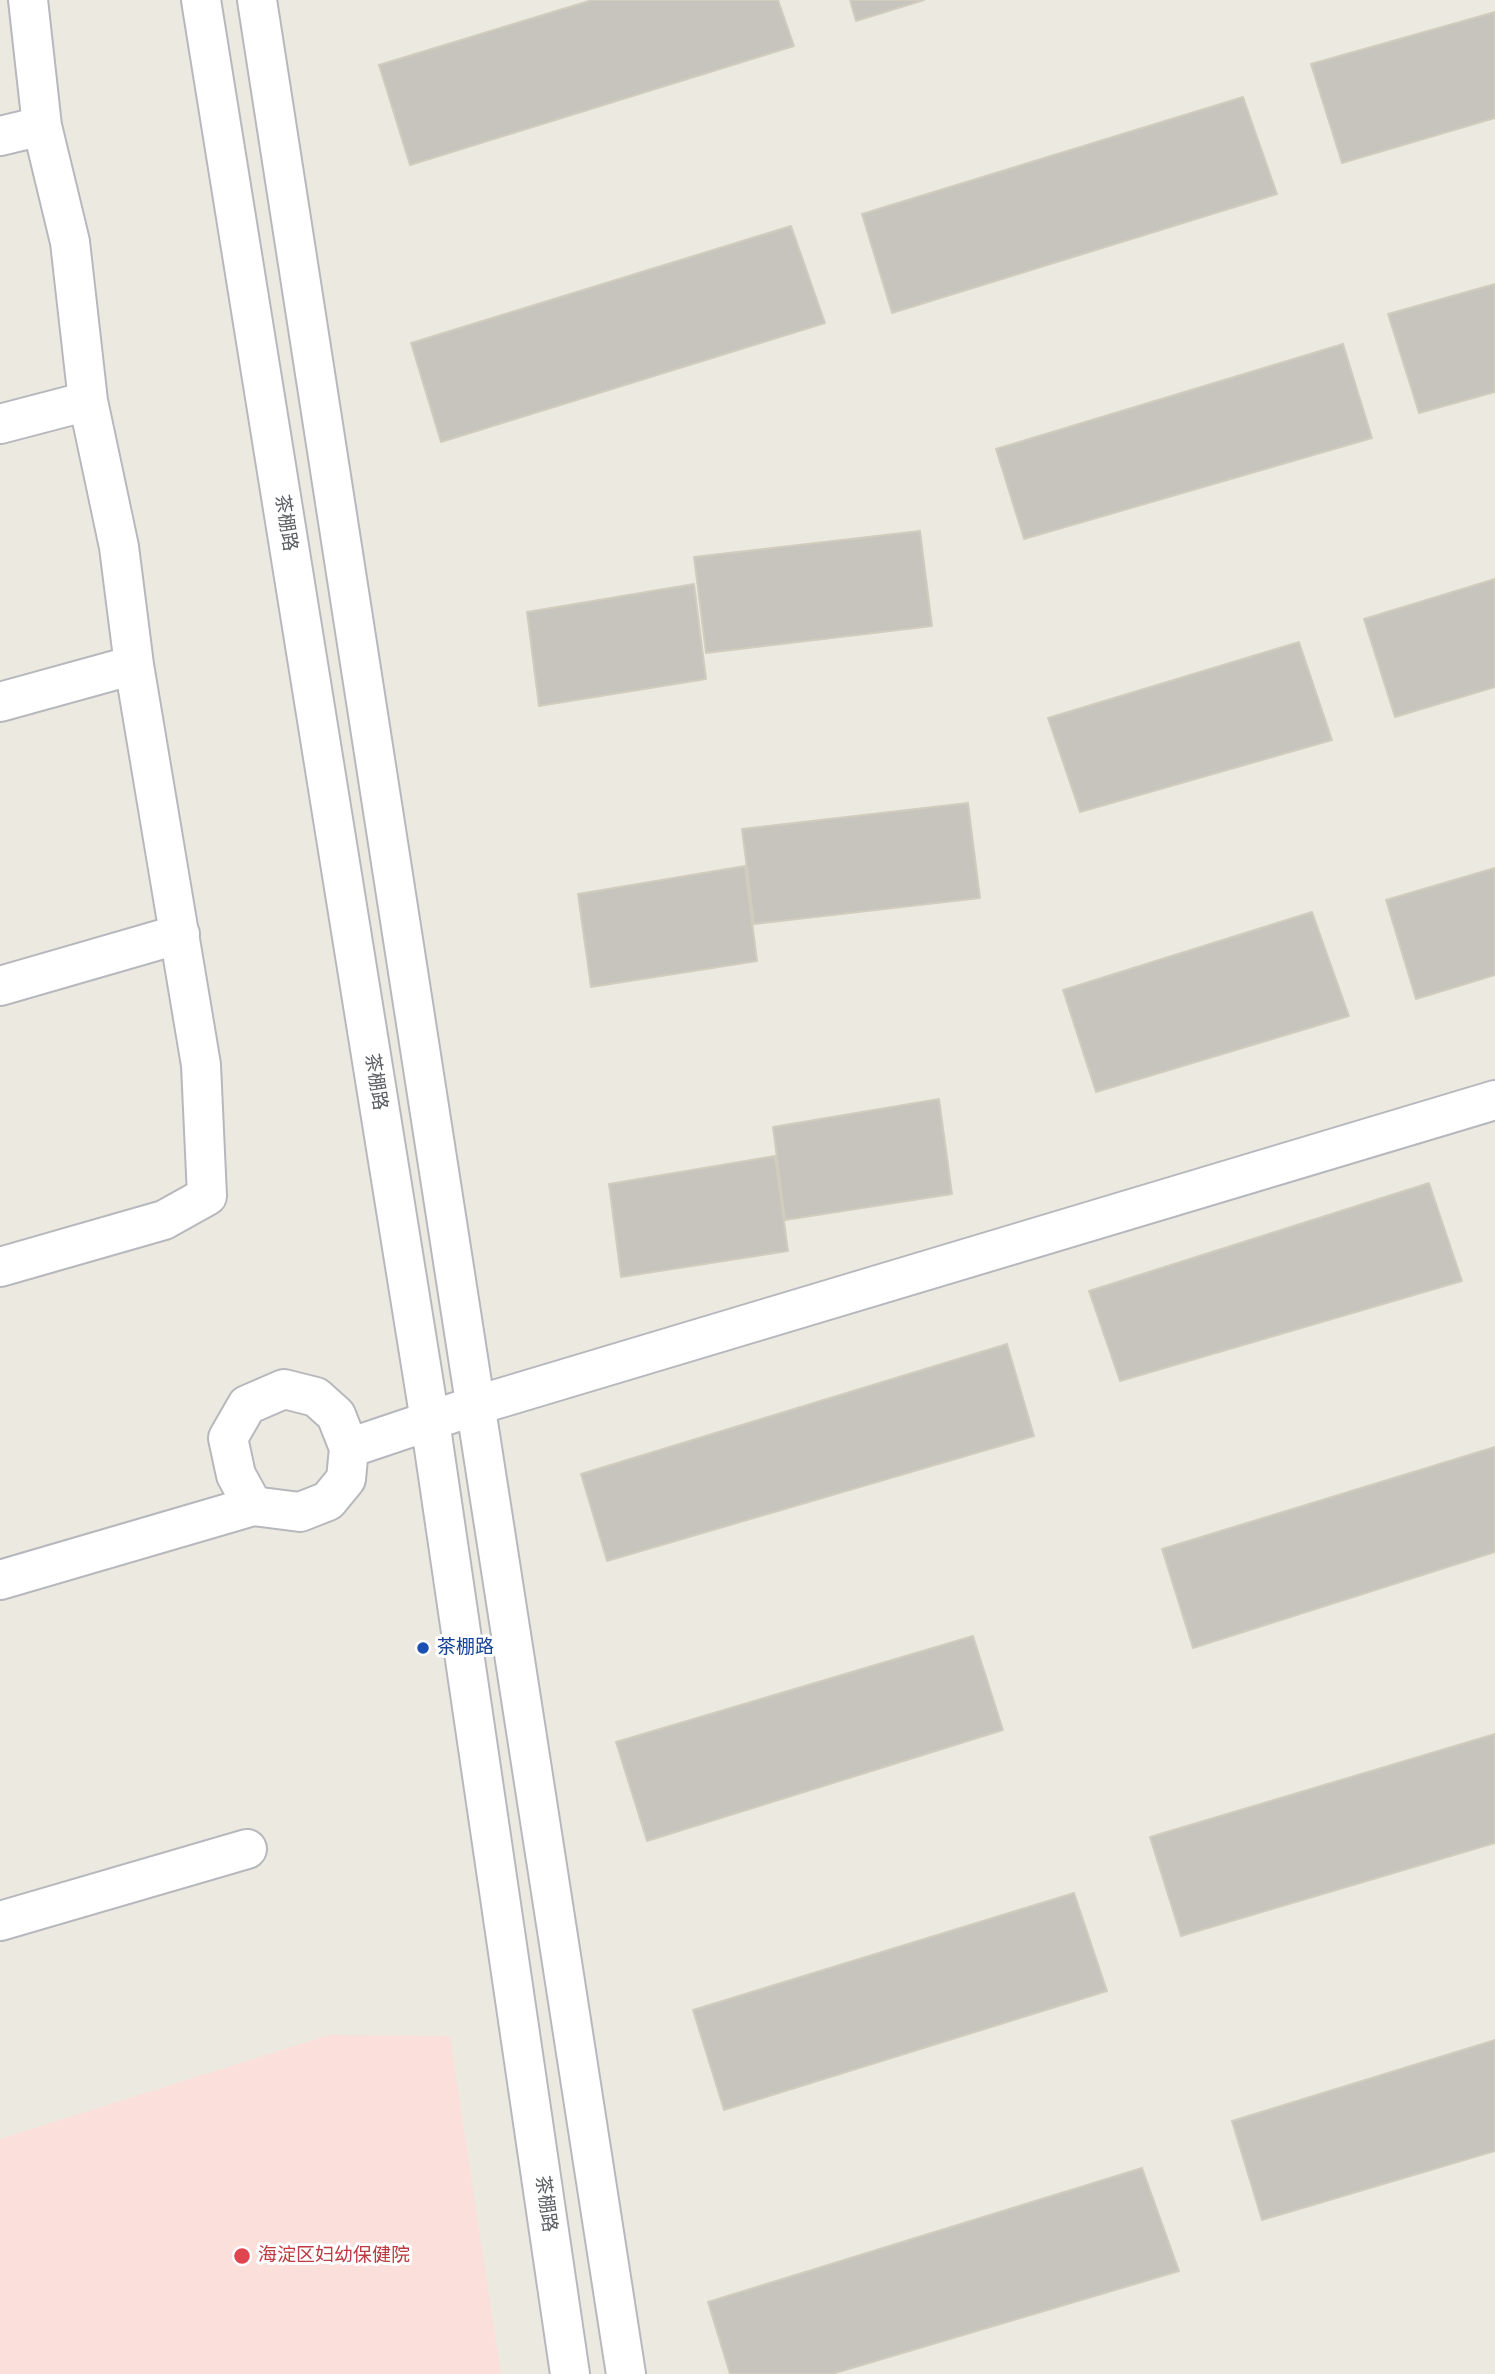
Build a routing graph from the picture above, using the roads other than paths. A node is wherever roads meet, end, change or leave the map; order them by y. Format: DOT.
graph roads {
  1 [pos="28,0"];
  2 [pos="201,0"];
  3 [pos="257,0"];
  4 [pos="42,126"];
  5 [pos="0,136"];
  6 [pos="88,401"];
  7 [pos="0,424"];
  8 [pos="134,666"];
  9 [pos="0,702"];
  10 [pos="180,934"];
  11 [pos="0,986"];
  12 [pos="1495,1100"];
  13 [pos="0,1267"];
  14 [pos="474,1406"];
  15 [pos="430,1421"];
  16 [pos="349,1448"];
  17 [pos="253,1506"];
  18 [pos="0,1580"];
  19 [pos="247,1849"];
  20 [pos="0,1921"];
  21 [pos="570,2374"];
  22 [pos="626,2374"];
  1 -- 4 [label="street"];
  2 -- 15 [label="street, 茶棚路"];
  3 -- 14 [label="street"];
  4 -- 5 [label="street"];
  4 -- 6 [label="street"];
  6 -- 7 [label="street"];
  6 -- 8 [label="street"];
  8 -- 9 [label="street"];
  8 -- 10 [label="street"];
  10 -- 11 [label="street"];
  10 -- 13 [label="street"];
  12 -- 14 [label="street"];
  14 -- 15 [label="street"];
  14 -- 22 [label="street"];
  15 -- 16 [label="street"];
  15 -- 21 [label="street, 茶棚路"];
  16 -- 17 [label="street"];
  16 -- 17 [label="street"];
  17 -- 18 [label="street"];
  19 -- 20 [label="street"];
}
